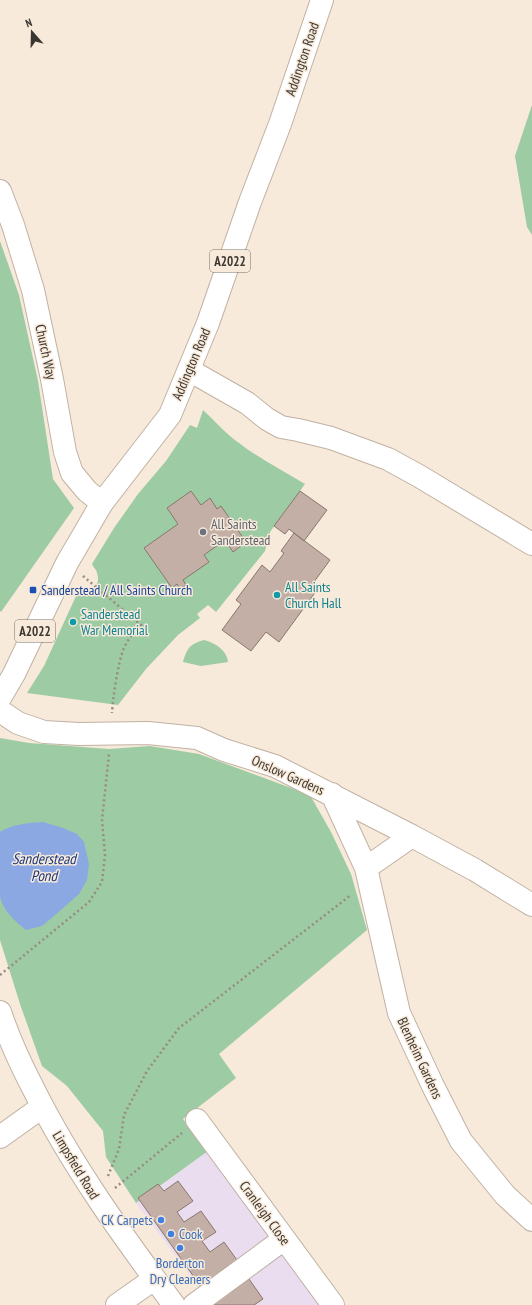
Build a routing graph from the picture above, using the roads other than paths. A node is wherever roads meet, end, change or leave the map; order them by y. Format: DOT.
graph roads {
  1 [pos="322,0"];
  2 [pos="0,191"];
  3 [pos="189,370"];
  4 [pos="102,503"];
  5 [pos="532,544"];
  6 [pos="0,698"];
  7 [pos="0,711"];
  8 [pos="332,794"];
  9 [pos="412,836"];
  10 [pos="368,878"];
  11 [pos="532,905"];
  12 [pos="0,1012"];
  13 [pos="42,1107"];
  14 [pos="197,1120"];
  15 [pos="0,1137"];
  16 [pos="532,1220"];
  17 [pos="284,1239"];
  18 [pos="154,1278"];
  19 [pos="117,1305"];
  20 [pos="174,1305"];
  21 [pos="194,1305"];
  22 [pos="333,1305"];
  1 -- 3 [label="street, Addington Road / A2022"];
  2 -- 4 [label="street, Church Way"];
  3 -- 4 [label="street, Addington Road / A2022"];
  3 -- 5 [label="street"];
  4 -- 6 [label="street, Addington Road / A2022"];
  7 -- 8 [label="street, Onslow Gardens"];
  8 -- 9 [label="street, Onslow Gardens"];
  8 -- 10 [label="street, Blenheim Gardens"];
  9 -- 10 [label="street"];
  9 -- 11 [label="street, Onslow Gardens"];
  10 -- 16 [label="street, Blenheim Gardens"];
  12 -- 13 [label="street, Limpsfield Road"];
  13 -- 15 [label="street"];
  13 -- 18 [label="street, Limpsfield Road"];
  14 -- 17 [label="street, Cranleigh Close"];
  17 -- 21 [label="street"];
  17 -- 22 [label="street, Cranleigh Close"];
  18 -- 19 [label="street"];
  18 -- 20 [label="street, Limpsfield Road"];
}
